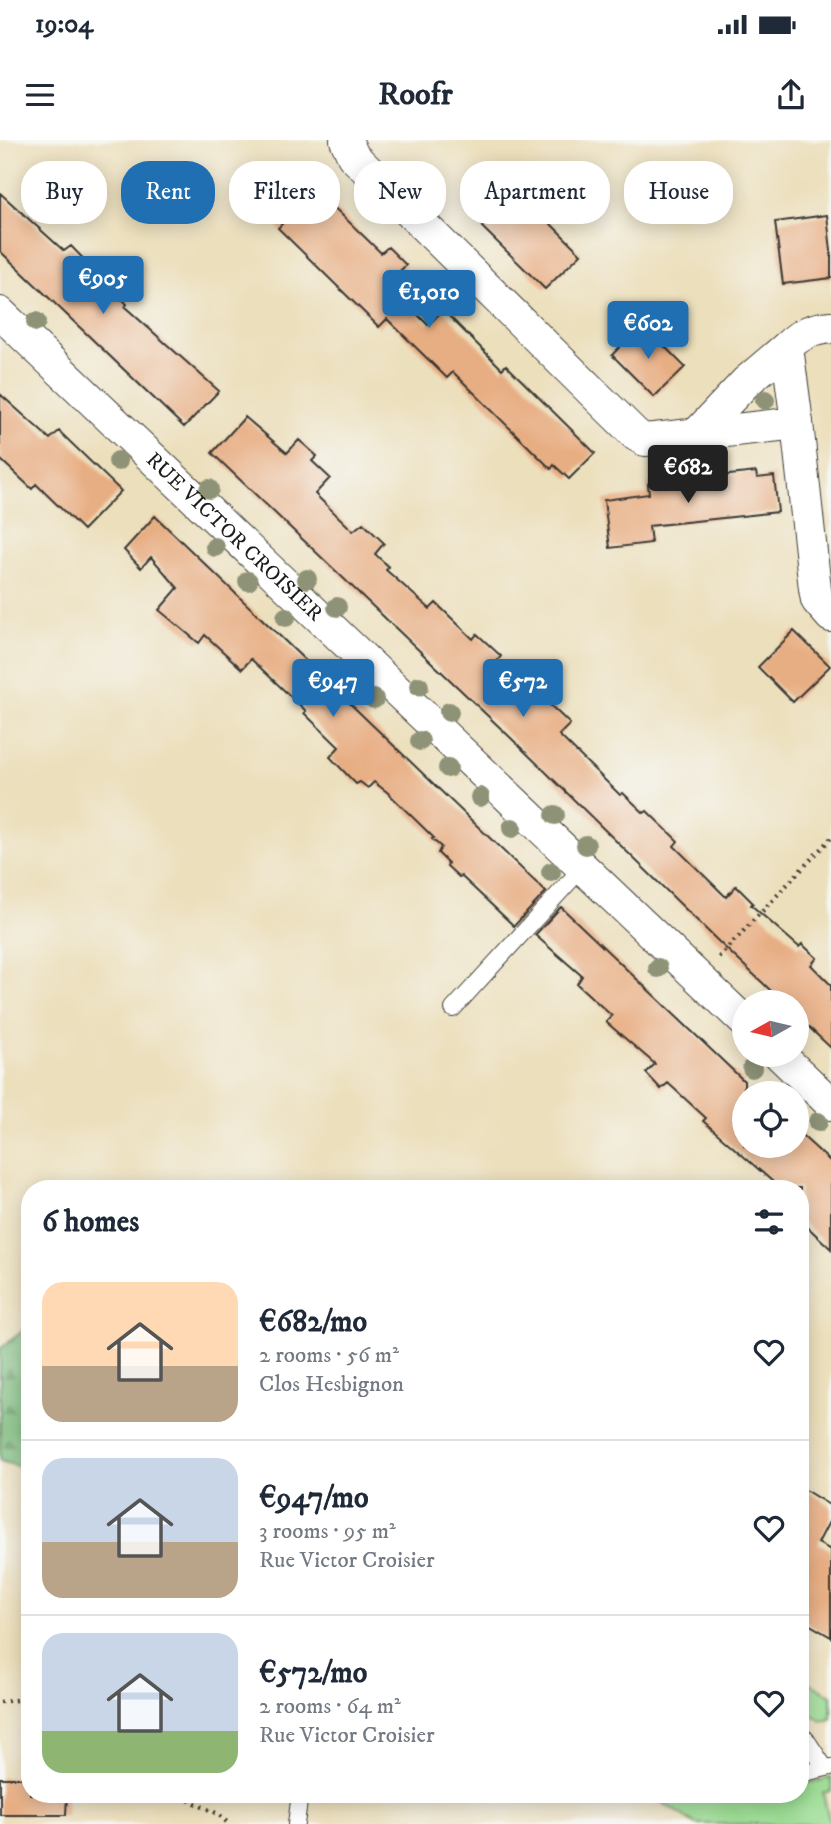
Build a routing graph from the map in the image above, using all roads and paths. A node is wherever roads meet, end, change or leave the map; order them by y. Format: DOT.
graph roads {
  1 [pos="346,140"];
  2 [pos="0,313"];
  3 [pos="831,327"];
  4 [pos="787,347"];
  5 [pos="797,423"];
  6 [pos="696,435"];
  7 [pos="831,616"];
  8 [pos="831,838"];
  9 [pos="582,868"];
  10 [pos="699,978"];
  11 [pos="453,1009"];
  12 [pos="732,1010"];
  13 [pos="794,1068"];
  14 [pos="831,1104"];
  15 [pos="21,1699"];
  16 [pos="0,1702"];
  17 [pos="809,1743"];
  18 [pos="828,1768"];
  19 [pos="809,1772"];
  20 [pos="195,1803"];
  21 [pos="299,1803"];
  22 [pos="229,1824"];
  23 [pos="296,1824"];
  1 -- 6 [label="street"];
  2 -- 9 [label="street, RUE VICTOR CROISIER"];
  3 -- 4 [label="street"];
  4 -- 5 [label="street"];
  4 -- 6 [label="street"];
  5 -- 6 [label="street"];
  5 -- 7 [label="street"];
  8 -- 10 [label="path"];
  9 -- 10 [label="street, RUE VICTOR CROISIER"];
  9 -- 11 [label="lane"];
  10 -- 12 [label="street, RUE VICTOR CROISIER"];
  13 -- 14 [label="street"];
  15 -- 16 [label="path"];
  17 -- 18 [label="lane"];
  18 -- 19 [label="lane"];
  20 -- 22 [label="path"];
  21 -- 23 [label="lane"];
}
